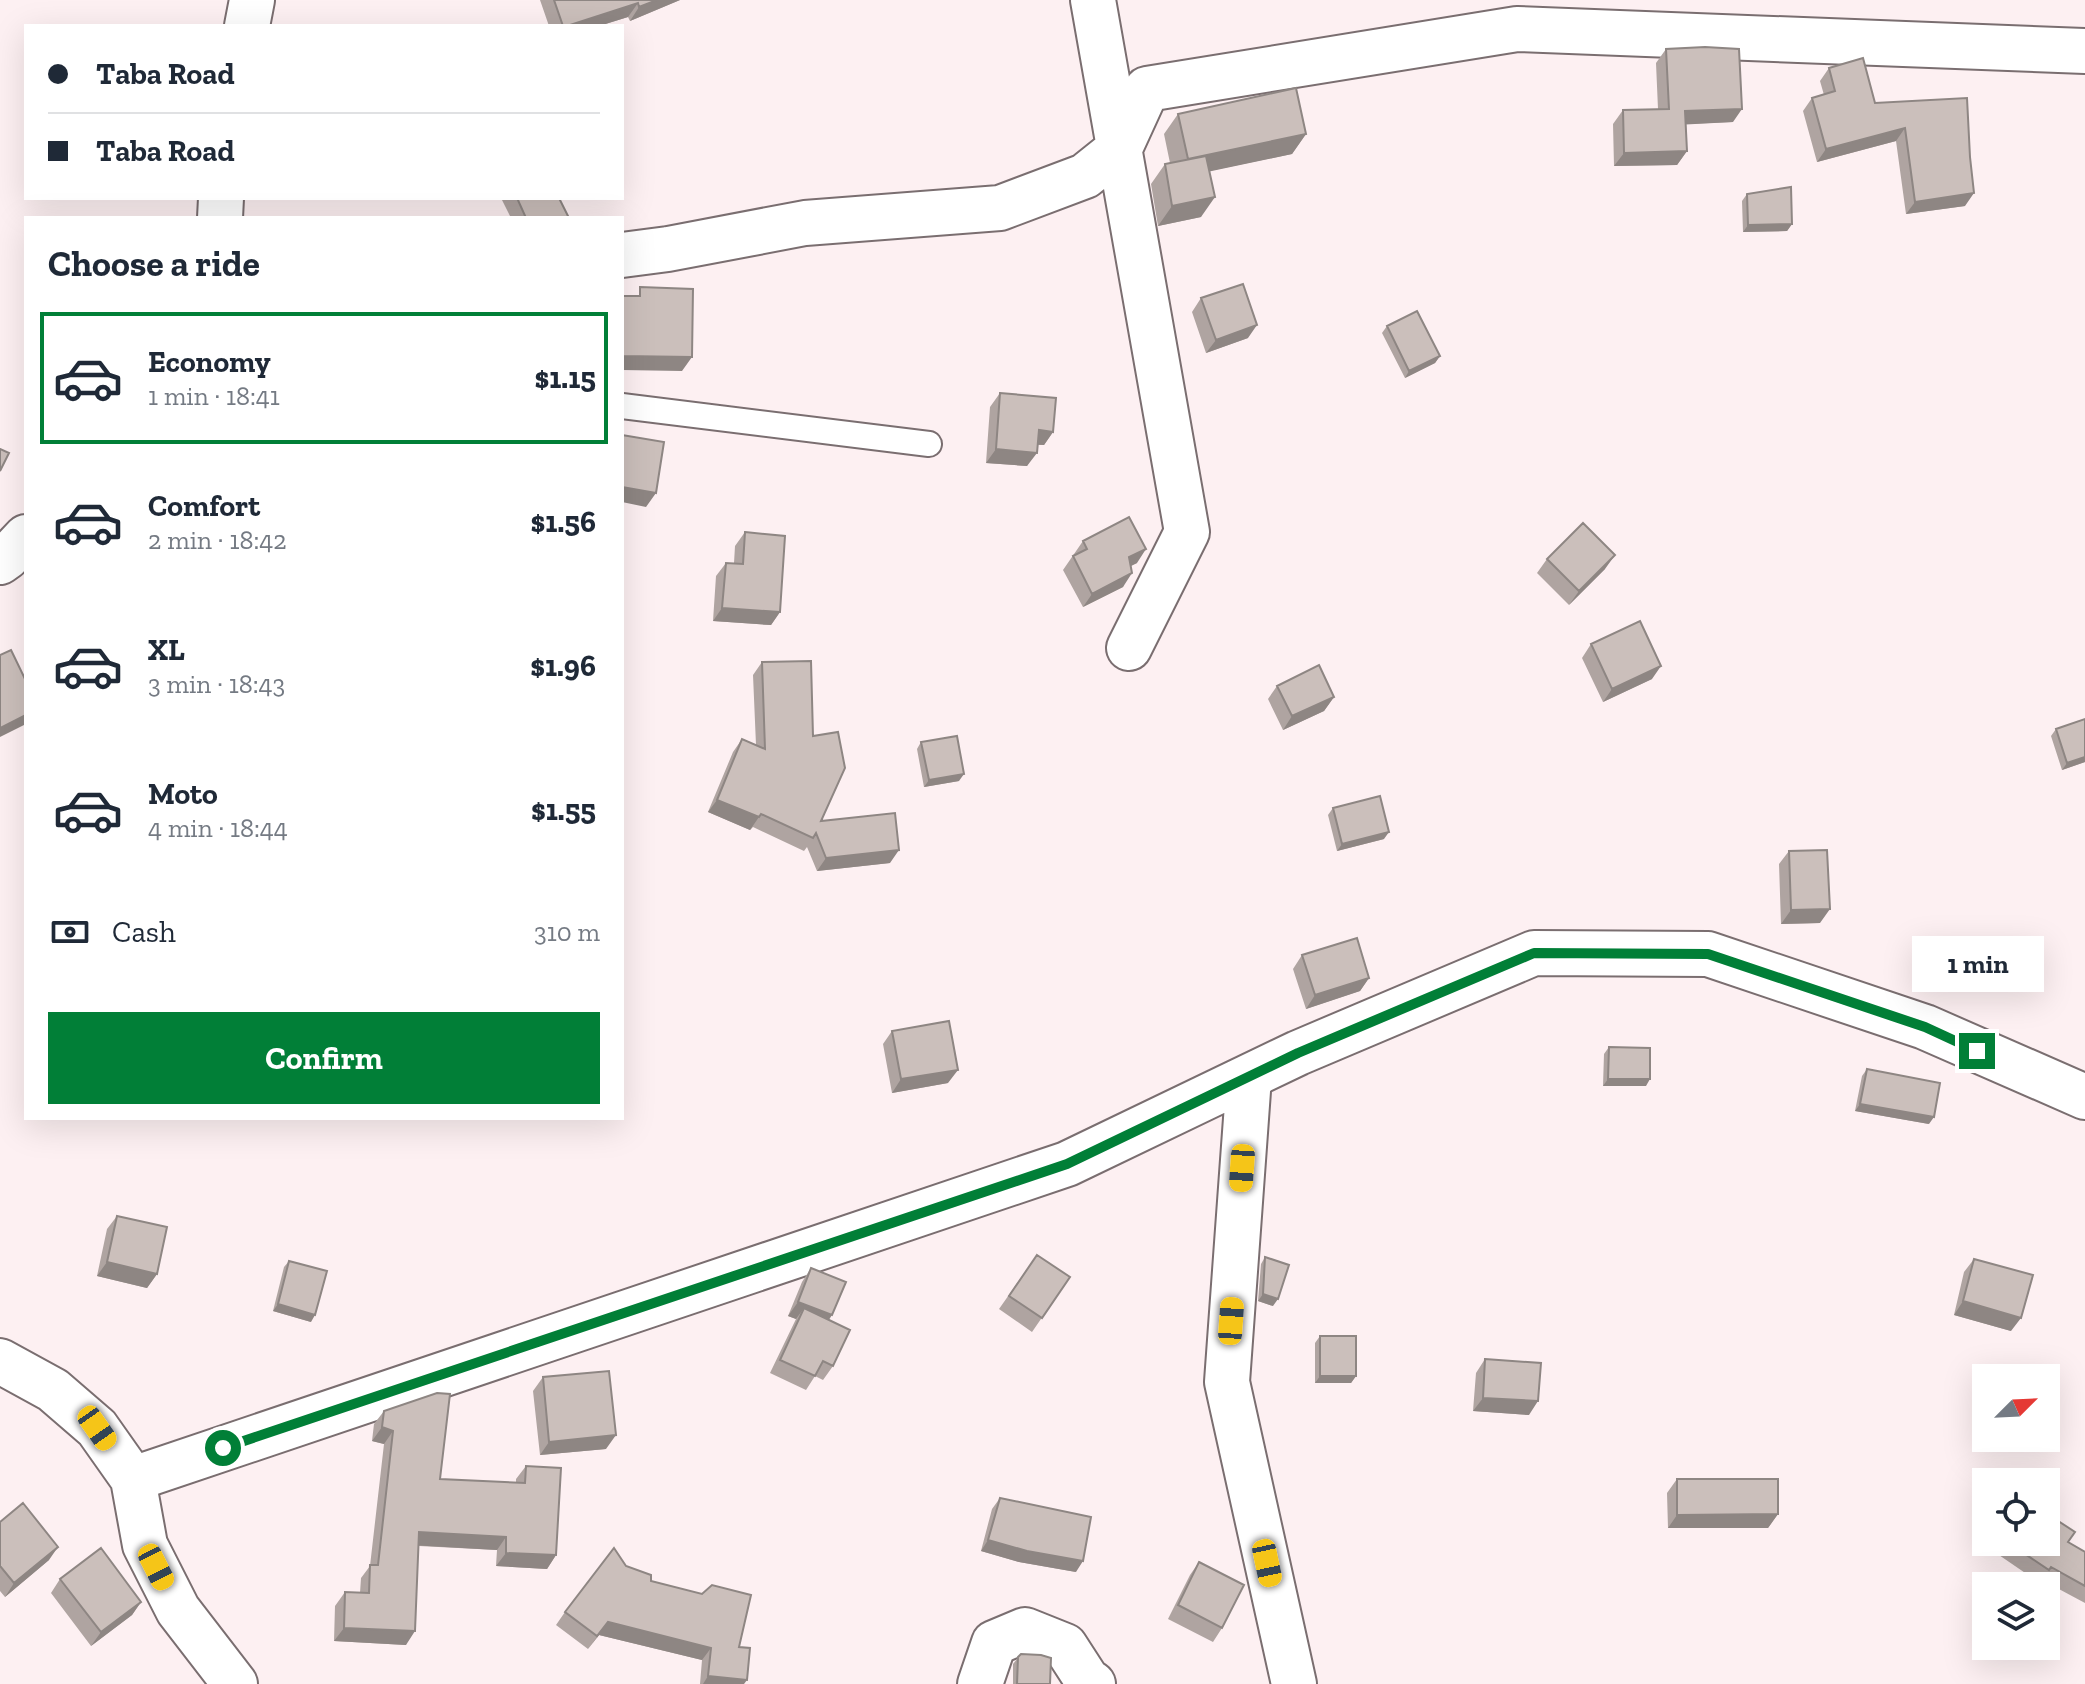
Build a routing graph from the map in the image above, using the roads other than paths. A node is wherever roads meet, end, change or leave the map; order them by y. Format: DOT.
graph roads {
  1 [pos="252,0"];
  2 [pos="1093,0"];
  3 [pos="247,24"];
  4 [pos="2085,51"];
  5 [pos="1120,148"];
  6 [pos="624,255"];
  7 [pos="624,406"];
  8 [pos="929,444"];
  9 [pos="24,539"];
  10 [pos="0,562"];
  11 [pos="1129,648"];
  12 [pos="1249,1077"];
  13 [pos="2085,1097"];
  14 [pos="0,1361"];
  15 [pos="133,1479"];
  16 [pos="235,1684"];
  17 [pos="980,1684"];
  18 [pos="1093,1684"];
  19 [pos="1294,1684"];
  1 -- 3 [label="street"];
  2 -- 5 [label="street"];
  4 -- 5 [label="street"];
  5 -- 6 [label="street"];
  5 -- 11 [label="street"];
  7 -- 8 [label="lane"];
  9 -- 10 [label="street"];
  12 -- 13 [label="street"];
  12 -- 15 [label="street"];
  12 -- 19 [label="street"];
  14 -- 15 [label="street"];
  15 -- 16 [label="street"];
  17 -- 18 [label="street"];
}
